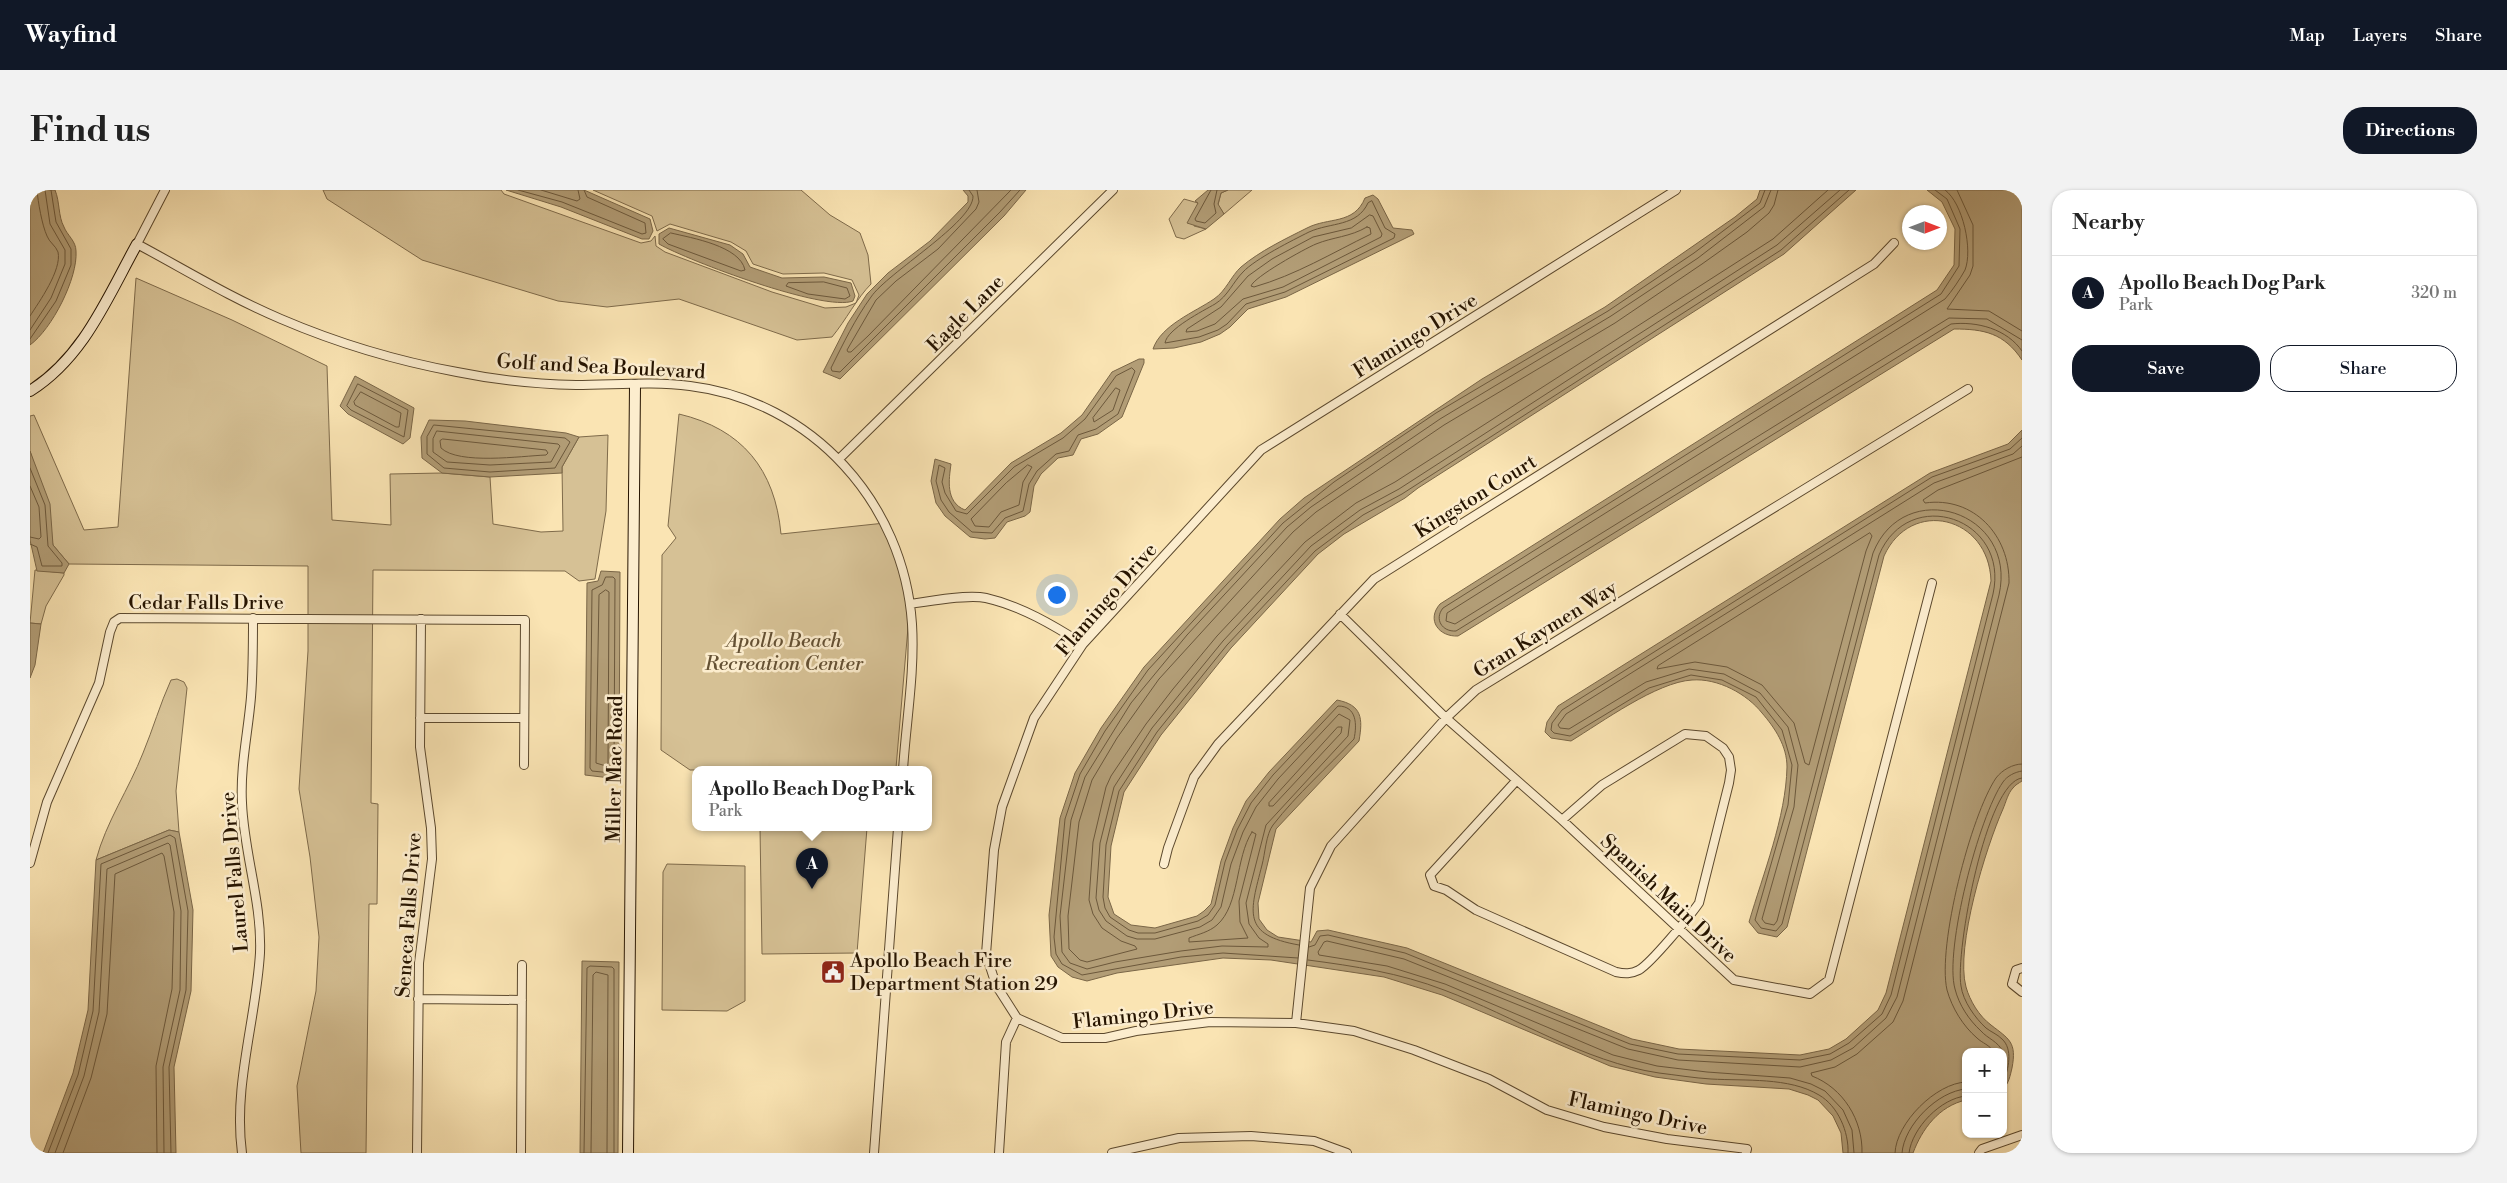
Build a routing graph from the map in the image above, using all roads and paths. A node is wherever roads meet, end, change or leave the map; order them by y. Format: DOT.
graph roads {
  1 [pos="165,190"];
  2 [pos="1113,190"];
  3 [pos="1676,190"];
  4 [pos="1894,243"];
  5 [pos="136,244"];
  6 [pos="635,385"];
  7 [pos="1968,389"];
  8 [pos="30,391"];
  9 [pos="840,459"];
  10 [pos="1932,583"];
  11 [pos="910,604"];
  12 [pos="1340,614"];
  13 [pos="253,618"];
  14 [pos="421,619"];
  15 [pos="1083,644"];
  16 [pos="420,718"];
  17 [pos="524,718"];
  18 [pos="1446,718"];
  19 [pos="524,765"];
  20 [pos="903,766"];
  21 [pos="1516,781"];
  22 [pos="1562,820"];
  23 [pos="898,831"];
  24 [pos="30,863"];
  25 [pos="1164,864"];
  26 [pos="1679,928"];
  27 [pos="522,965"];
  28 [pos="2022,968"];
  29 [pos="2022,992"];
  30 [pos="418,999"];
  31 [pos="522,1000"];
  32 [pos="1017,1018"];
  33 [pos="1296,1023"];
  34 [pos="2022,1135"];
  35 [pos="242,1153"];
  36 [pos="417,1153"];
  37 [pos="521,1153"];
  38 [pos="628,1153"];
  39 [pos="872,1153"];
  40 [pos="999,1153"];
  41 [pos="1112,1153"];
  42 [pos="1347,1153"];
  43 [pos="1746,1153"];
  44 [pos="1979,1153"];
  1 -- 5 [label="street"];
  2 -- 9 [label="street, Eagle Lane"];
  3 -- 15 [label="street, Flamingo Drive"];
  4 -- 12 [label="street, Kingston Court"];
  5 -- 6 [label="street, Golf and Sea Boulevard"];
  5 -- 8 [label="street"];
  6 -- 9 [label="street, Golf and Sea Boulevard"];
  6 -- 38 [label="street, Miller Mac Road"];
  7 -- 18 [label="street, Gran Kaymen Way"];
  9 -- 11 [label="street, Golf and Sea Boulevard"];
  10 -- 26 [label="street, Spanish Main Drive"];
  11 -- 15 [label="street"];
  11 -- 20 [label="street, Golf and Sea Boulevard"];
  12 -- 18 [label="street, Spanish Main Drive"];
  12 -- 25 [label="street, Kingston Court"];
  13 -- 14 [label="street, Cedar Falls Drive"];
  13 -- 24 [label="street, Cedar Falls Drive"];
  13 -- 35 [label="street, Laurel Falls Drive"];
  14 -- 16 [label="street, Seneca Falls Drive"];
  14 -- 17 [label="street, Cedar Falls Drive"];
  15 -- 32 [label="street, Flamingo Drive"];
  16 -- 17 [label="street"];
  16 -- 30 [label="street, Seneca Falls Drive"];
  17 -- 19 [label="street"];
  18 -- 21 [label="street, Spanish Main Drive"];
  18 -- 33 [label="street, Gran Kaymen Way"];
  21 -- 22 [label="street, Spanish Main Drive"];
  21 -- 26 [label="street"];
  22 -- 26 [label="street, Spanish Main Drive"];
  22 -- 26 [label="street"];
  23 -- 39 [label="street"];
  27 -- 31 [label="street"];
  28 -- 29 [label="street"];
  30 -- 31 [label="street"];
  30 -- 36 [label="street, Seneca Falls Drive"];
  31 -- 37 [label="street"];
  32 -- 33 [label="street, Flamingo Drive"];
  32 -- 40 [label="street"];
  33 -- 43 [label="street, Flamingo Drive"];
  34 -- 44 [label="street"];
  41 -- 42 [label="street"];
}
